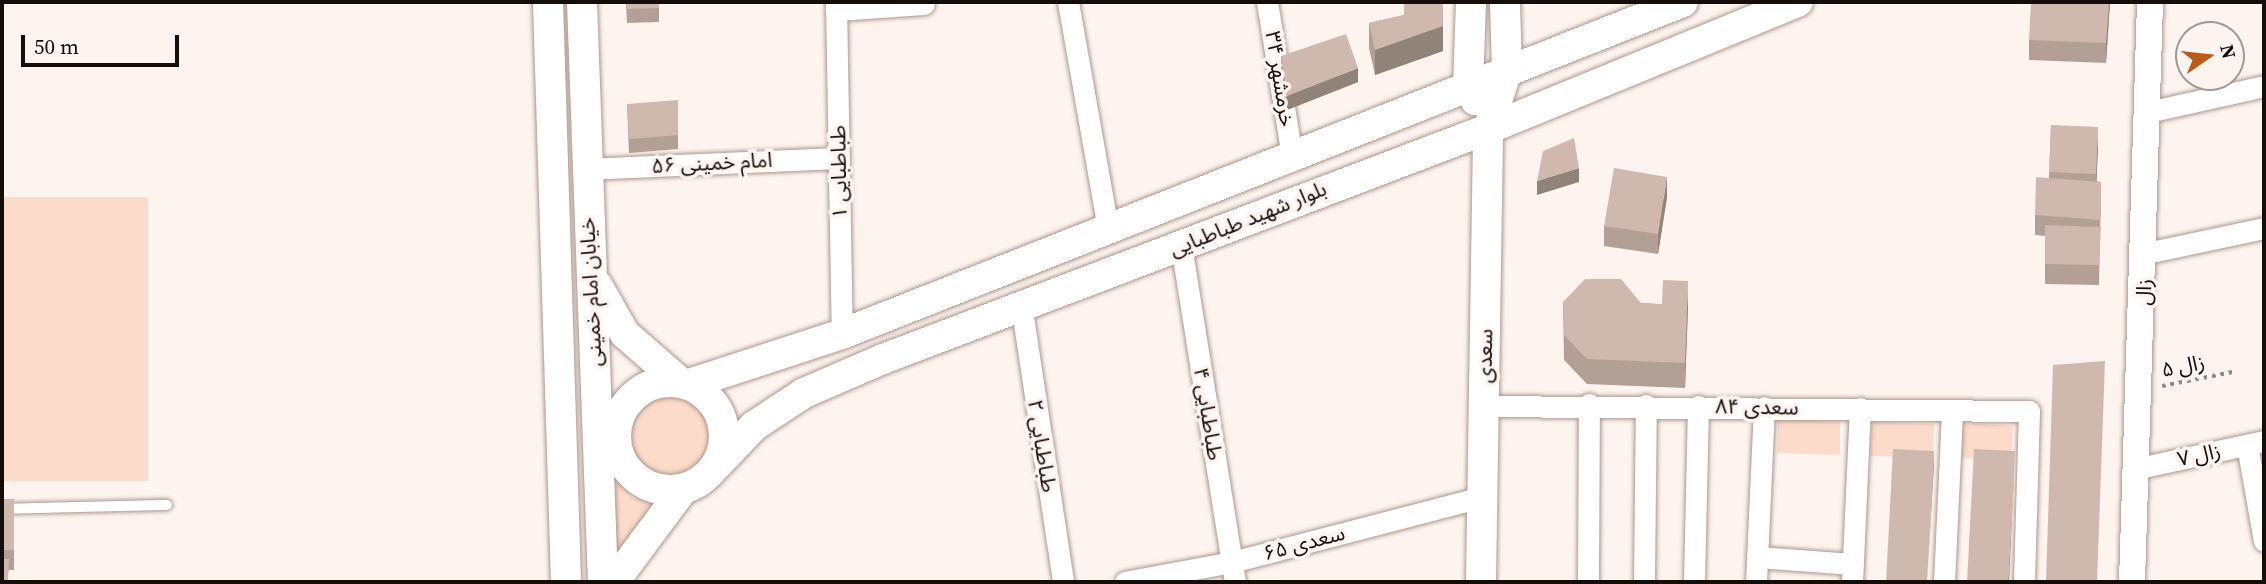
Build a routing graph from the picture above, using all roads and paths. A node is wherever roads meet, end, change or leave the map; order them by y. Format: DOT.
graph roads {
  1 [pos="548,2"];
  2 [pos="582,2"];
  3 [pos="1068,2"];
  4 [pos="1267,2"];
  5 [pos="1471,2"];
  6 [pos="1505,2"];
  7 [pos="1683,2"];
  8 [pos="1798,2"];
  9 [pos="2150,2"];
  10 [pos="924,4"];
  11 [pos="836,6"];
  12 [pos="1507,69"];
  13 [pos="1468,86"];
  14 [pos="2264,86"];
  15 [pos="2148,112"];
  16 [pos="1488,130"];
  17 [pos="1292,156"];
  18 [pos="839,158"];
  19 [pos="584,169"];
  20 [pos="2264,228"];
  21 [pos="1108,229"];
  22 [pos="1181,245"];
  23 [pos="2146,253"];
  24 [pos="591,272"];
  25 [pos="1021,310"];
  26 [pos="842,334"];
  27 [pos="2233,372"];
  28 [pos="557,378"];
  29 [pos="684,383"];
  30 [pos="2139,390"];
  31 [pos="1589,404"];
  32 [pos="1646,405"];
  33 [pos="1485,406"];
  34 [pos="1698,406"];
  35 [pos="1764,407"];
  36 [pos="1860,408"];
  37 [pos="1952,410"];
  38 [pos="610,432"];
  39 [pos="2256,443"];
  40 [pos="716,465"];
  41 [pos="2134,469"];
  42 [pos="602,482"];
  43 [pos="683,489"];
  44 [pos="1481,497"];
  45 [pos="167,505"];
  46 [pos="2,509"];
  47 [pos="2264,541"];
  48 [pos="1757,557"];
  49 [pos="1234,572"];
  50 [pos="1852,573"];
  51 [pos="568,582"];
  52 [pos="603,582"];
  53 [pos="614,582"];
  54 [pos="1063,582"];
  55 [pos="1125,582"];
  56 [pos="1480,582"];
  57 [pos="1588,582"];
  58 [pos="1644,582"];
  59 [pos="1694,582"];
  60 [pos="1756,582"];
  61 [pos="1944,582"];
  62 [pos="2024,582"];
  63 [pos="2132,582"];
  1 -- 28 [label="main road, خیابان امام خمینی"];
  2 -- 19 [label="main road, خیابان امام خمینی"];
  3 -- 21 [label="street"];
  4 -- 17 [label="street, خرمشهر ۳۴"];
  5 -- 13 [label="main road"];
  6 -- 12 [label="main road"];
  7 -- 12 [label="main road, بلوار شهید طباطبایی"];
  8 -- 16 [label="main road, بلوار شهید طباطبایی"];
  9 -- 15 [label="street, زال"];
  10 -- 11 [label="street"];
  11 -- 18 [label="street, طباطبایی ۱"];
  12 -- 13 [label="main road, بلوار شهید طباطبایی"];
  12 -- 16 [label="main road"];
  13 -- 16 [label="main road"];
  13 -- 17 [label="main road, بلوار شهید طباطبایی"];
  14 -- 15 [label="street"];
  15 -- 23 [label="street, زال"];
  16 -- 22 [label="main road, بلوار شهید طباطبایی"];
  16 -- 33 [label="main road, سعدی"];
  17 -- 21 [label="main road, بلوار شهید طباطبایی"];
  18 -- 19 [label="street, امام خمینی ۵۶"];
  18 -- 26 [label="street, طباطبایی ۱"];
  19 -- 24 [label="main road, خیابان امام خمینی"];
  20 -- 23 [label="street"];
  21 -- 26 [label="main road, بلوار شهید طباطبایی"];
  22 -- 25 [label="main road, بلوار شهید طباطبایی"];
  22 -- 49 [label="street, طباطبایی ۴"];
  23 -- 30 [label="street, زال"];
  24 -- 29 [label="main road"];
  24 -- 38 [label="main road, خیابان امام خمینی"];
  25 -- 40 [label="main road, بلوار شهید طباطبایی"];
  25 -- 54 [label="street, طباطبایی ۲"];
  26 -- 29 [label="main road, بلوار شهید طباطبایی"];
  27 -- 30 [label="path, زال ۵"];
  28 -- 38 [label="main road"];
  28 -- 51 [label="main road, خیابان امام خمینی"];
  29 -- 38 [label="main road"];
  29 -- 40 [label="main road"];
  30 -- 41 [label="street, زال"];
  31 -- 32 [label="street, سعدی ۸۴"];
  31 -- 33 [label="street, سعدی ۸۴"];
  31 -- 57 [label="street"];
  32 -- 34 [label="street, سعدی ۸۴"];
  32 -- 58 [label="street"];
  33 -- 44 [label="main road, سعدی"];
  34 -- 35 [label="street, سعدی ۸۴"];
  34 -- 59 [label="street"];
  35 -- 36 [label="street, سعدی ۸۴"];
  35 -- 48 [label="street"];
  36 -- 37 [label="street, سعدی ۸۴"];
  36 -- 50 [label="street"];
  37 -- 61 [label="street"];
  37 -- 62 [label="street, سعدی ۸۴"];
  38 -- 42 [label="main road"];
  38 -- 42 [label="main road, خیابان امام خمینی"];
  38 -- 43 [label="main road"];
  39 -- 41 [label="street, زال ۷"];
  39 -- 47 [label="street"];
  40 -- 43 [label="main road"];
  41 -- 63 [label="street, زال"];
  42 -- 51 [label="main road"];
  42 -- 52 [label="main road, خیابان امام خمینی"];
  43 -- 53 [label="main road"];
  44 -- 49 [label="street, سعدی ۶۵"];
  44 -- 56 [label="main road, سعدی"];
  45 -- 46 [label="lane"];
  48 -- 50 [label="street"];
  48 -- 60 [label="street"];
  49 -- 55 [label="street, سعدی ۶۵"];
}
